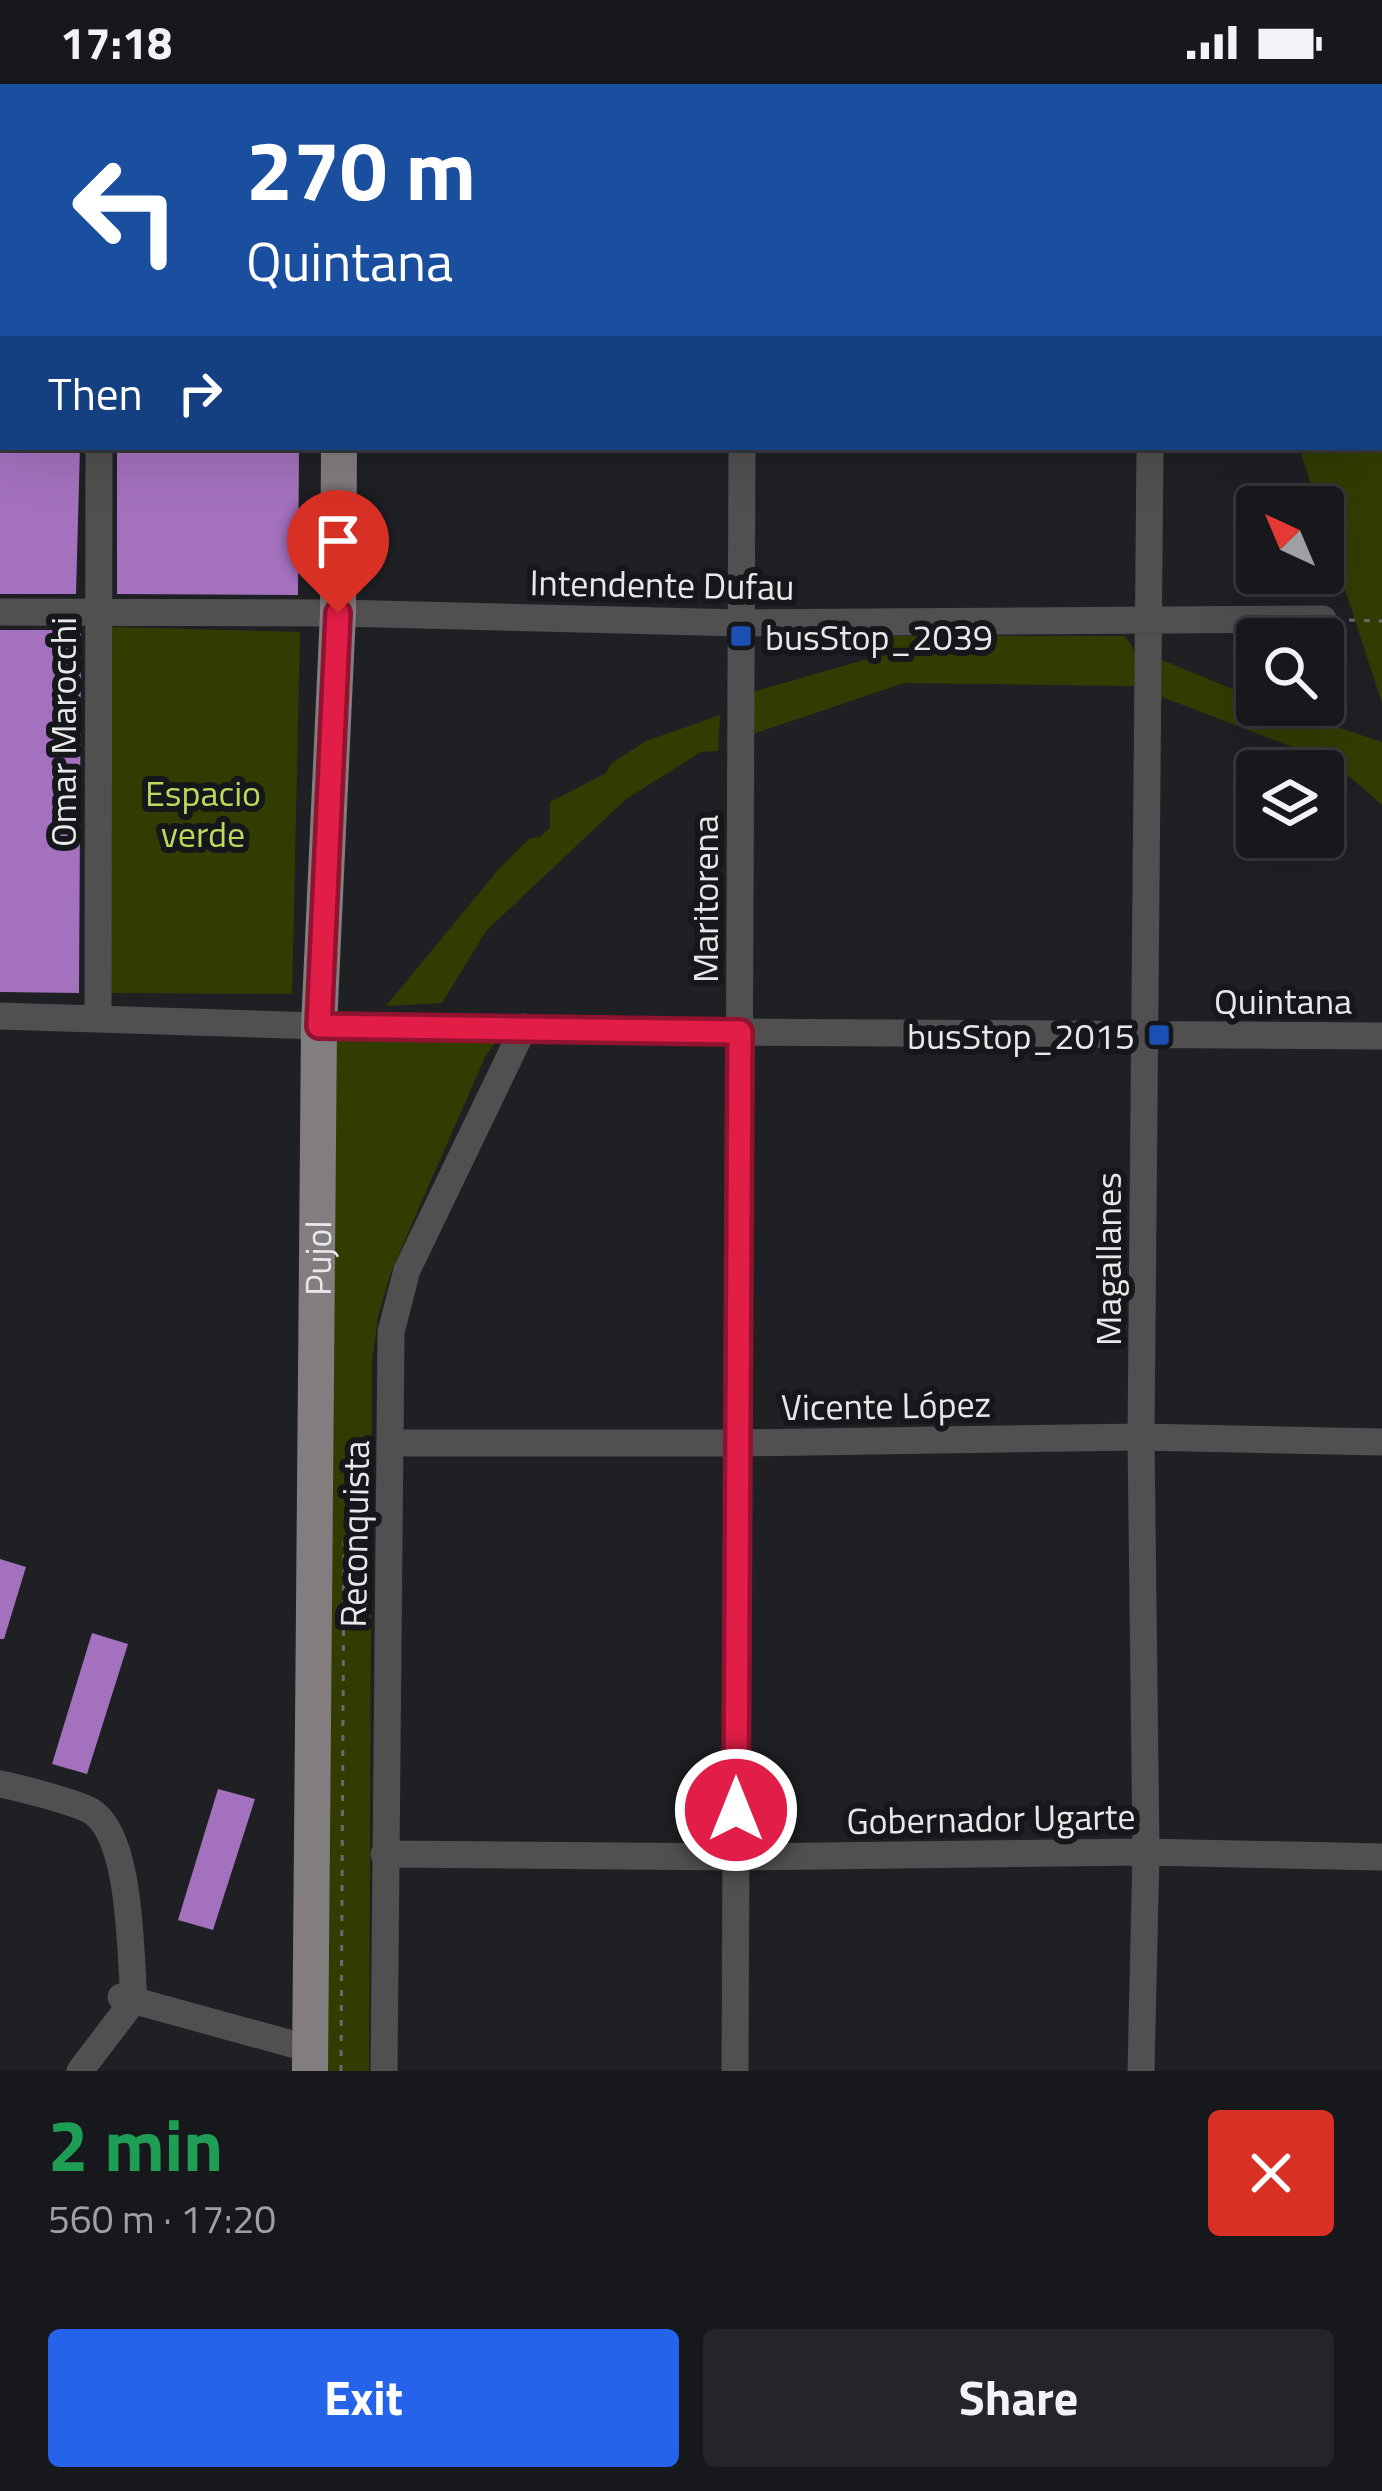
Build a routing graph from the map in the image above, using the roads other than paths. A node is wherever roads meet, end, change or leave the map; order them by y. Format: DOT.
graph roads {
  1 [pos="99,450"];
  2 [pos="339,450"];
  3 [pos="742,450"];
  4 [pos="1150,450"];
  5 [pos="0,612"];
  6 [pos="98,612"];
  7 [pos="338,613"];
  8 [pos="1149,618"];
  9 [pos="1236,618"];
  10 [pos="741,623"];
  11 [pos="0,1016"];
  12 [pos="98,1017"];
  13 [pos="319,1026"];
  14 [pos="524,1027"];
  15 [pos="740,1032"];
  16 [pos="1144,1035"];
  17 [pos="1382,1036"];
  18 [pos="1142,1437"];
  19 [pos="1382,1442"];
  20 [pos="392,1443"];
  21 [pos="738,1443"];
  22 [pos="0,1784"];
  23 [pos="1146,1852"];
  24 [pos="384,1854"];
  25 [pos="736,1856"];
  26 [pos="1382,1857"];
  27 [pos="128,1998"];
  28 [pos="310,2060"];
  29 [pos="80,2071"];
  30 [pos="384,2071"];
  31 [pos="735,2071"];
  32 [pos="1141,2071"];
  1 -- 6 [label="street, Omar Marocchi"];
  2 -- 7 [label="main road, Pujol"];
  3 -- 10 [label="street, Maritorena"];
  4 -- 8 [label="street, Magallanes"];
  5 -- 6 [label="street, Intendente Dufau"];
  6 -- 7 [label="street, Intendente Dufau"];
  6 -- 12 [label="street, Omar Marocchi"];
  7 -- 10 [label="street, Intendente Dufau"];
  7 -- 13 [label="main road, Pujol"];
  8 -- 9 [label="street, Intendente Dufau"];
  8 -- 10 [label="street, Intendente Dufau"];
  8 -- 16 [label="street, Magallanes"];
  10 -- 15 [label="street, Maritorena"];
  11 -- 12 [label="street, Quintana"];
  12 -- 13 [label="street, Quintana"];
  13 -- 14 [label="street, Quintana"];
  13 -- 28 [label="main road, Pujol"];
  14 -- 15 [label="street, Quintana"];
  14 -- 20 [label="street, Reconquista"];
  15 -- 16 [label="street, Quintana"];
  15 -- 21 [label="street, Maritorena"];
  16 -- 17 [label="street, Quintana"];
  16 -- 18 [label="street, Magallanes"];
  18 -- 19 [label="street, Vicente López"];
  18 -- 21 [label="street, Vicente López"];
  18 -- 23 [label="street, Magallanes"];
  20 -- 21 [label="street, Vicente López"];
  20 -- 24 [label="street, Reconquista"];
  21 -- 25 [label="street, Maritorena"];
  22 -- 27 [label="street"];
  23 -- 25 [label="street, Gobernador Ugarte"];
  23 -- 26 [label="street, Gobernador Ugarte"];
  23 -- 32 [label="street, Magallanes"];
  24 -- 25 [label="street, Gobernador Ugarte"];
  24 -- 30 [label="street, Reconquista"];
  25 -- 31 [label="street, Maritorena"];
  27 -- 28 [label="street"];
  27 -- 29 [label="street"];
}
